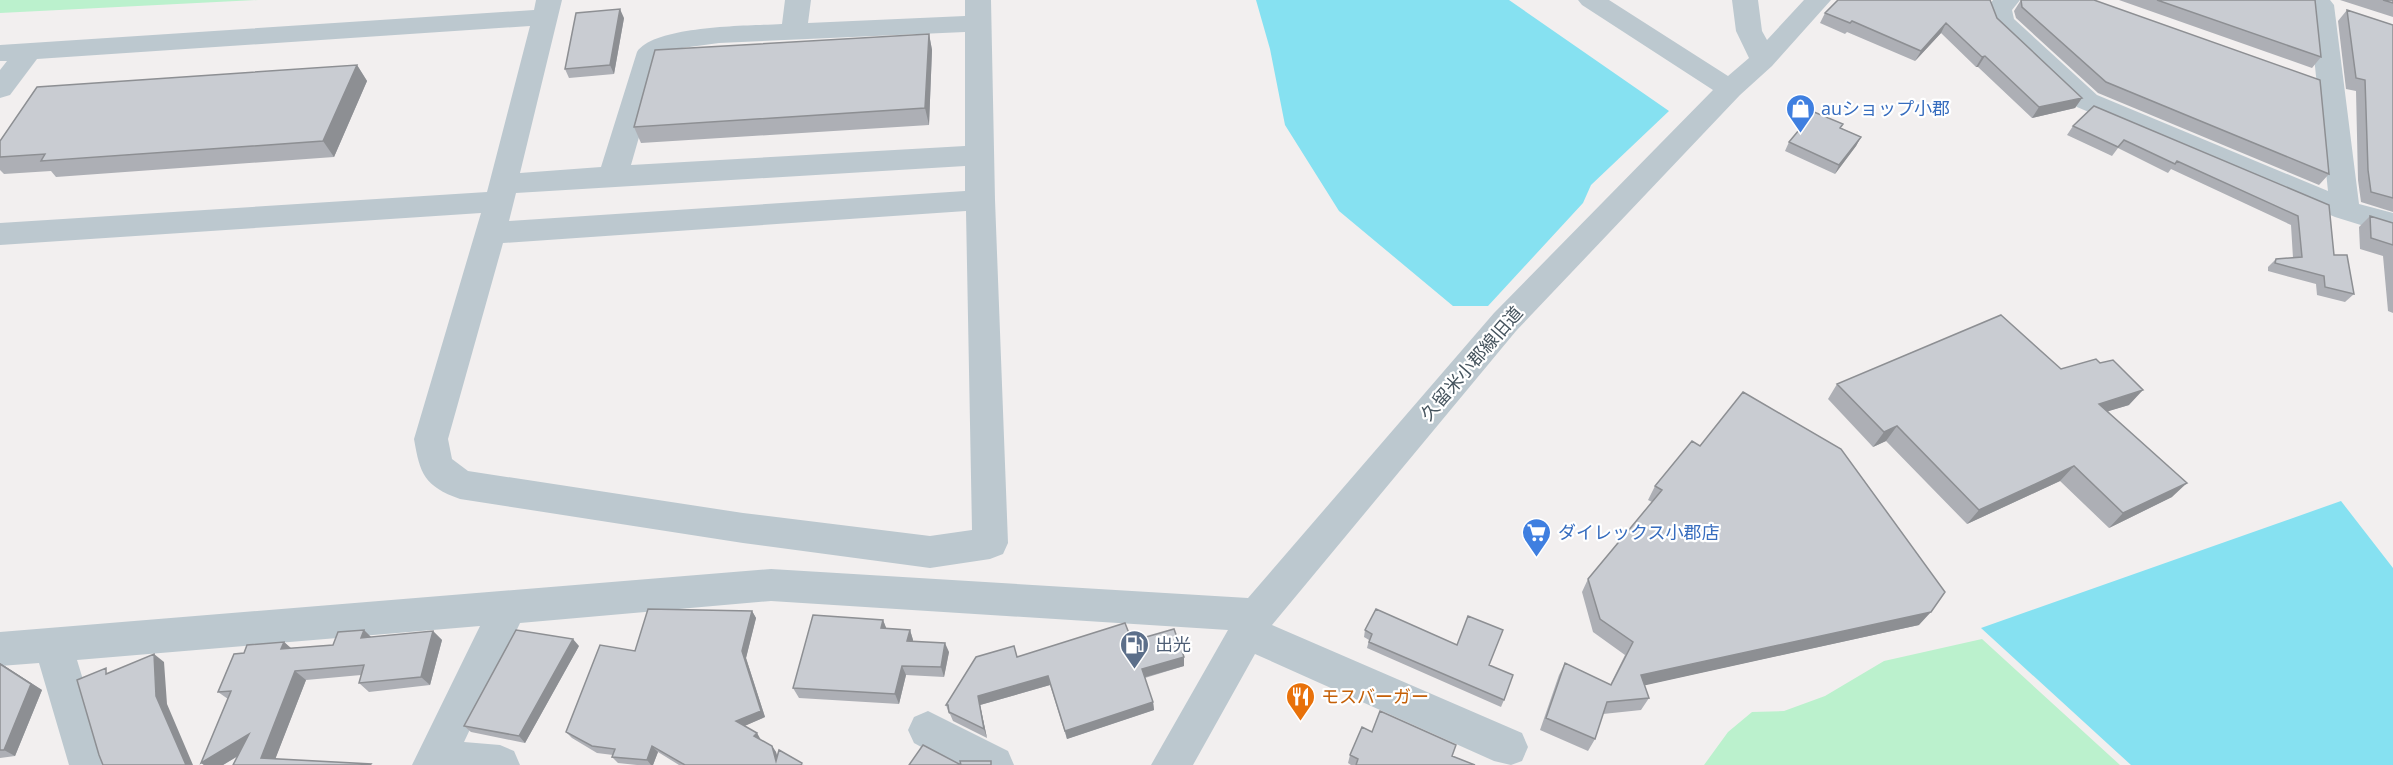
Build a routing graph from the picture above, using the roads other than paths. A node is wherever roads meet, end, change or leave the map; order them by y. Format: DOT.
graph roads {
  1 [pos="798,0"];
  2 [pos="1591,0"];
  3 [pos="1745,0"];
  4 [pos="1818,0"];
  5 [pos="2007,0"];
  6 [pos="2324,5"];
  7 [pos="546,9"];
  8 [pos="978,11"];
  9 [pos="794,32"];
  10 [pos="28,51"];
  11 [pos="0,53"];
  12 [pos="1763,60"];
  13 [pos="0,88"];
  14 [pos="1730,89"];
  15 [pos="980,155"];
  16 [pos="613,176"];
  17 [pos="502,192"];
  18 [pos="980,200"];
  19 [pos="2345,210"];
  20 [pos="2393,224"];
  21 [pos="491,233"];
  22 [pos="0,234"];
  23 [pos="508,608"];
  24 [pos="1252,623"];
  25 [pos="52,645"];
  26 [pos="0,649"];
  27 [pos="928,730"];
  28 [pos="1508,747"];
  29 [pos="433,762"];
  30 [pos="89,765"];
  31 [pos="500,765"];
  32 [pos="994,765"];
  33 [pos="1171,765"];
  1 -- 9 [label="street"];
  2 -- 14 [label="street"];
  3 -- 12 [label="street"];
  4 -- 12 [label="street, 久留米小郡線旧道"];
  5 -- 19 [label="street"];
  6 -- 19 [label="street"];
  7 -- 10 [label="street"];
  7 -- 17 [label="street"];
  8 -- 9 [label="street"];
  8 -- 15 [label="street"];
  9 -- 16 [label="street"];
  10 -- 11 [label="street"];
  10 -- 13 [label="street"];
  12 -- 14 [label="street, 久留米小郡線旧道"];
  14 -- 24 [label="street, 久留米小郡線旧道"];
  15 -- 16 [label="street"];
  15 -- 18 [label="street"];
  16 -- 17 [label="street"];
  17 -- 21 [label="street"];
  17 -- 22 [label="street"];
  18 -- 21 [label="street"];
  18 -- 21 [label="street"];
  19 -- 20 [label="street"];
  23 -- 24 [label="street"];
  23 -- 25 [label="street"];
  23 -- 29 [label="street"];
  24 -- 28 [label="street"];
  24 -- 33 [label="street, 久留米小郡線旧道"];
  25 -- 26 [label="street"];
  25 -- 30 [label="street"];
  27 -- 32 [label="street"];
  29 -- 31 [label="street"];
}
